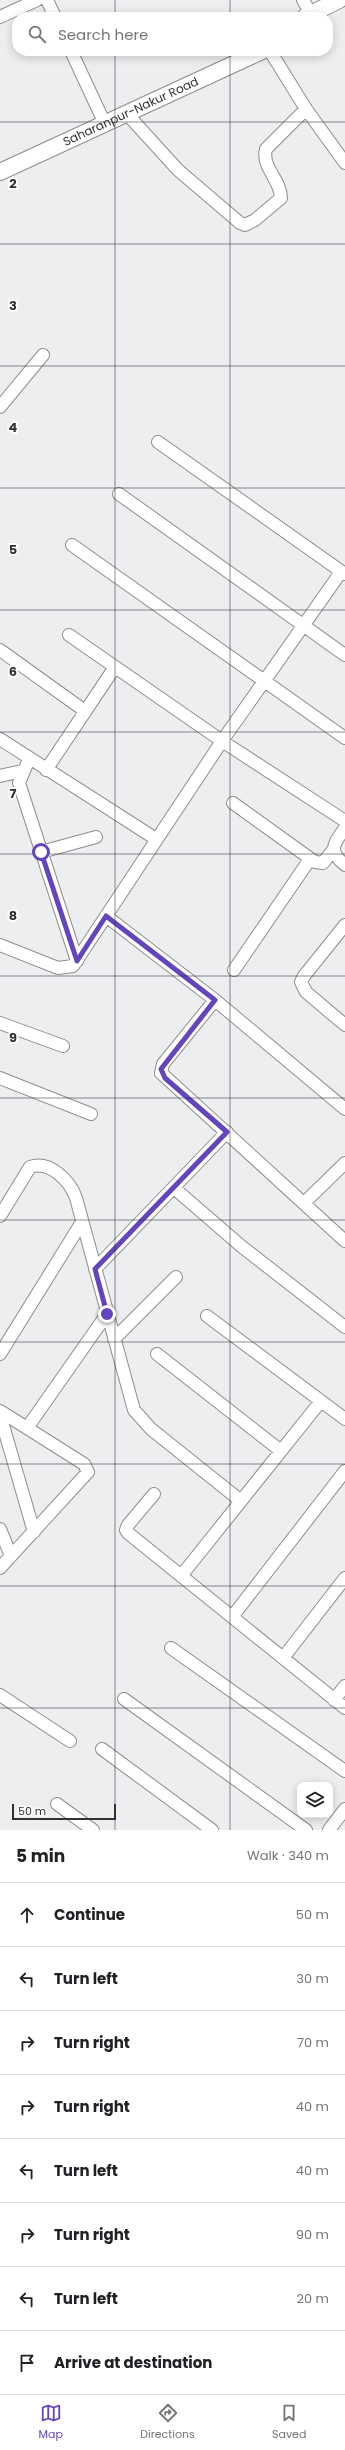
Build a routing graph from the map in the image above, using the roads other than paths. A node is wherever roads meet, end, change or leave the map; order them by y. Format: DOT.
graph roads {
  1 [pos="37,0"];
  2 [pos="48,0"];
  3 [pos="303,0"];
  4 [pos="339,0"];
  5 [pos="345,9"];
  6 [pos="53,12"];
  7 [pos="307,12"];
  8 [pos="316,12"];
  9 [pos="333,15"];
  10 [pos="0,17"];
  11 [pos="73,56"];
  12 [pos="226,56"];
  13 [pos="251,56"];
  14 [pos="273,56"];
  15 [pos="306,109"];
  16 [pos="127,114"];
  17 [pos="103,120"];
  18 [pos="0,161"];
  19 [pos="345,163"];
  20 [pos="0,172"];
  21 [pos="43,355"];
  22 [pos="0,408"];
  23 [pos="158,442"];
  24 [pos="119,494"];
  25 [pos="72,545"];
  26 [pos="343,573"];
  27 [pos="302,626"];
  28 [pos="69,635"];
  29 [pos="0,650"];
  30 [pos="345,655"];
  31 [pos="115,667"];
  32 [pos="265,681"];
  33 [pos="85,711"];
  34 [pos="345,738"];
  35 [pos="0,739"];
  36 [pos="222,741"];
  37 [pos="29,759"];
  38 [pos="46,770"];
  39 [pos="22,771"];
  40 [pos="0,776"];
  41 [pos="233,803"];
  42 [pos="345,821"];
  43 [pos="345,828"];
  44 [pos="96,837"];
  45 [pos="156,839"];
  46 [pos="333,850"];
  47 [pos="41,852"];
  48 [pos="310,859"];
  49 [pos="345,865"];
  50 [pos="106,916"];
  51 [pos="343,932"];
  52 [pos="0,945"];
  53 [pos="77,961"];
  54 [pos="234,970"];
  55 [pos="215,1000"];
  56 [pos="0,1023"];
  57 [pos="345,1025"];
  58 [pos="63,1046"];
  59 [pos="0,1078"];
  60 [pos="345,1109"];
  61 [pos="91,1114"];
  62 [pos="227,1132"];
  63 [pos="345,1163"];
  64 [pos="174,1188"];
  65 [pos="304,1203"];
  66 [pos="0,1216"];
  67 [pos="82,1222"];
  68 [pos="345,1241"];
  69 [pos="95,1269"];
  70 [pos="176,1277"];
  71 [pos="107,1314"];
  72 [pos="207,1316"];
  73 [pos="345,1327"];
  74 [pos="114,1339"];
  75 [pos="0,1354"];
  76 [pos="157,1354"];
  77 [pos="321,1401"];
  78 [pos="0,1411"];
  79 [pos="0,1415"];
  80 [pos="345,1419"];
  81 [pos="27,1428"];
  82 [pos="281,1451"];
  83 [pos="345,1471"];
  84 [pos="154,1494"];
  85 [pos="241,1501"];
  86 [pos="0,1529"];
  87 [pos="34,1532"];
  88 [pos="11,1556"];
  89 [pos="0,1568"];
  90 [pos="181,1576"];
  91 [pos="345,1578"];
  92 [pos="232,1617"];
  93 [pos="171,1648"];
  94 [pos="283,1658"];
  95 [pos="345,1686"];
  96 [pos="0,1695"];
  97 [pos="124,1699"];
  98 [pos="334,1700"];
  99 [pos="345,1708"];
  100 [pos="70,1741"];
  101 [pos="102,1749"];
  102 [pos="345,1771"];
  103 [pos="57,1804"];
  104 [pos="344,1811"];
  105 [pos="93,1830"];
  106 [pos="212,1830"];
  107 [pos="306,1830"];
  108 [pos="329,1830"];
  1 -- 10 [label="street"];
  2 -- 6 [label="street"];
  3 -- 7 [label="street"];
  4 -- 8 [label="main road"];
  5 -- 9 [label="main road"];
  11 -- 17 [label="street"];
  12 -- 17 [label="main road, Saharanpur-Nakur Road"];
  13 -- 16 [label="main road, Saharanpur-Nakur Road"];
  14 -- 15 [label="street"];
  15 -- 16 [label="street"];
  15 -- 19 [label="street"];
  16 -- 17 [label="main road, Saharanpur-Nakur Road"];
  17 -- 18 [label="main road, Saharanpur-Nakur Road"];
  17 -- 20 [label="main road, Saharanpur-Nakur Road"];
  21 -- 22 [label="street"];
  23 -- 26 [label="street"];
  24 -- 27 [label="street"];
  25 -- 32 [label="street"];
  26 -- 27 [label="street"];
  27 -- 30 [label="street"];
  27 -- 32 [label="street"];
  28 -- 31 [label="street"];
  29 -- 33 [label="street"];
  31 -- 33 [label="street"];
  31 -- 36 [label="street"];
  32 -- 34 [label="street"];
  32 -- 36 [label="street"];
  33 -- 38 [label="street"];
  35 -- 37 [label="street"];
  36 -- 42 [label="street"];
  36 -- 45 [label="street"];
  37 -- 38 [label="street"];
  37 -- 39 [label="street"];
  38 -- 45 [label="street"];
  39 -- 40 [label="street"];
  39 -- 47 [label="street"];
  41 -- 48 [label="street"];
  43 -- 46 [label="street"];
  44 -- 47 [label="street"];
  45 -- 50 [label="street"];
  46 -- 48 [label="street"];
  46 -- 49 [label="street"];
  47 -- 53 [label="street"];
  48 -- 54 [label="street"];
  50 -- 53 [label="street"];
  50 -- 55 [label="street"];
  51 -- 57 [label="street"];
  52 -- 53 [label="street"];
  55 -- 60 [label="street"];
  55 -- 62 [label="street"];
  56 -- 58 [label="street"];
  59 -- 61 [label="street"];
  62 -- 64 [label="street"];
  62 -- 65 [label="street"];
  63 -- 65 [label="street"];
  64 -- 69 [label="street"];
  64 -- 73 [label="street"];
  65 -- 68 [label="street"];
  66 -- 67 [label="street"];
  67 -- 69 [label="street"];
  67 -- 75 [label="street"];
  69 -- 71 [label="street"];
  70 -- 74 [label="street"];
  71 -- 74 [label="street"];
  71 -- 81 [label="street"];
  72 -- 77 [label="street"];
  74 -- 85 [label="street"];
  76 -- 82 [label="street"];
  77 -- 80 [label="street"];
  77 -- 82 [label="street"];
  78 -- 81 [label="street"];
  79 -- 87 [label="street"];
  81 -- 87 [label="street"];
  82 -- 85 [label="street"];
  83 -- 92 [label="street"];
  84 -- 90 [label="street"];
  85 -- 90 [label="street"];
  86 -- 88 [label="street"];
  87 -- 88 [label="street"];
  88 -- 89 [label="street"];
  90 -- 92 [label="street"];
  91 -- 94 [label="street"];
  92 -- 94 [label="street"];
  93 -- 102 [label="street"];
  94 -- 98 [label="street"];
  95 -- 98 [label="street"];
  96 -- 100 [label="street"];
  97 -- 107 [label="street"];
  98 -- 99 [label="street"];
  101 -- 106 [label="street"];
  103 -- 105 [label="street"];
  104 -- 108 [label="street"];
}
